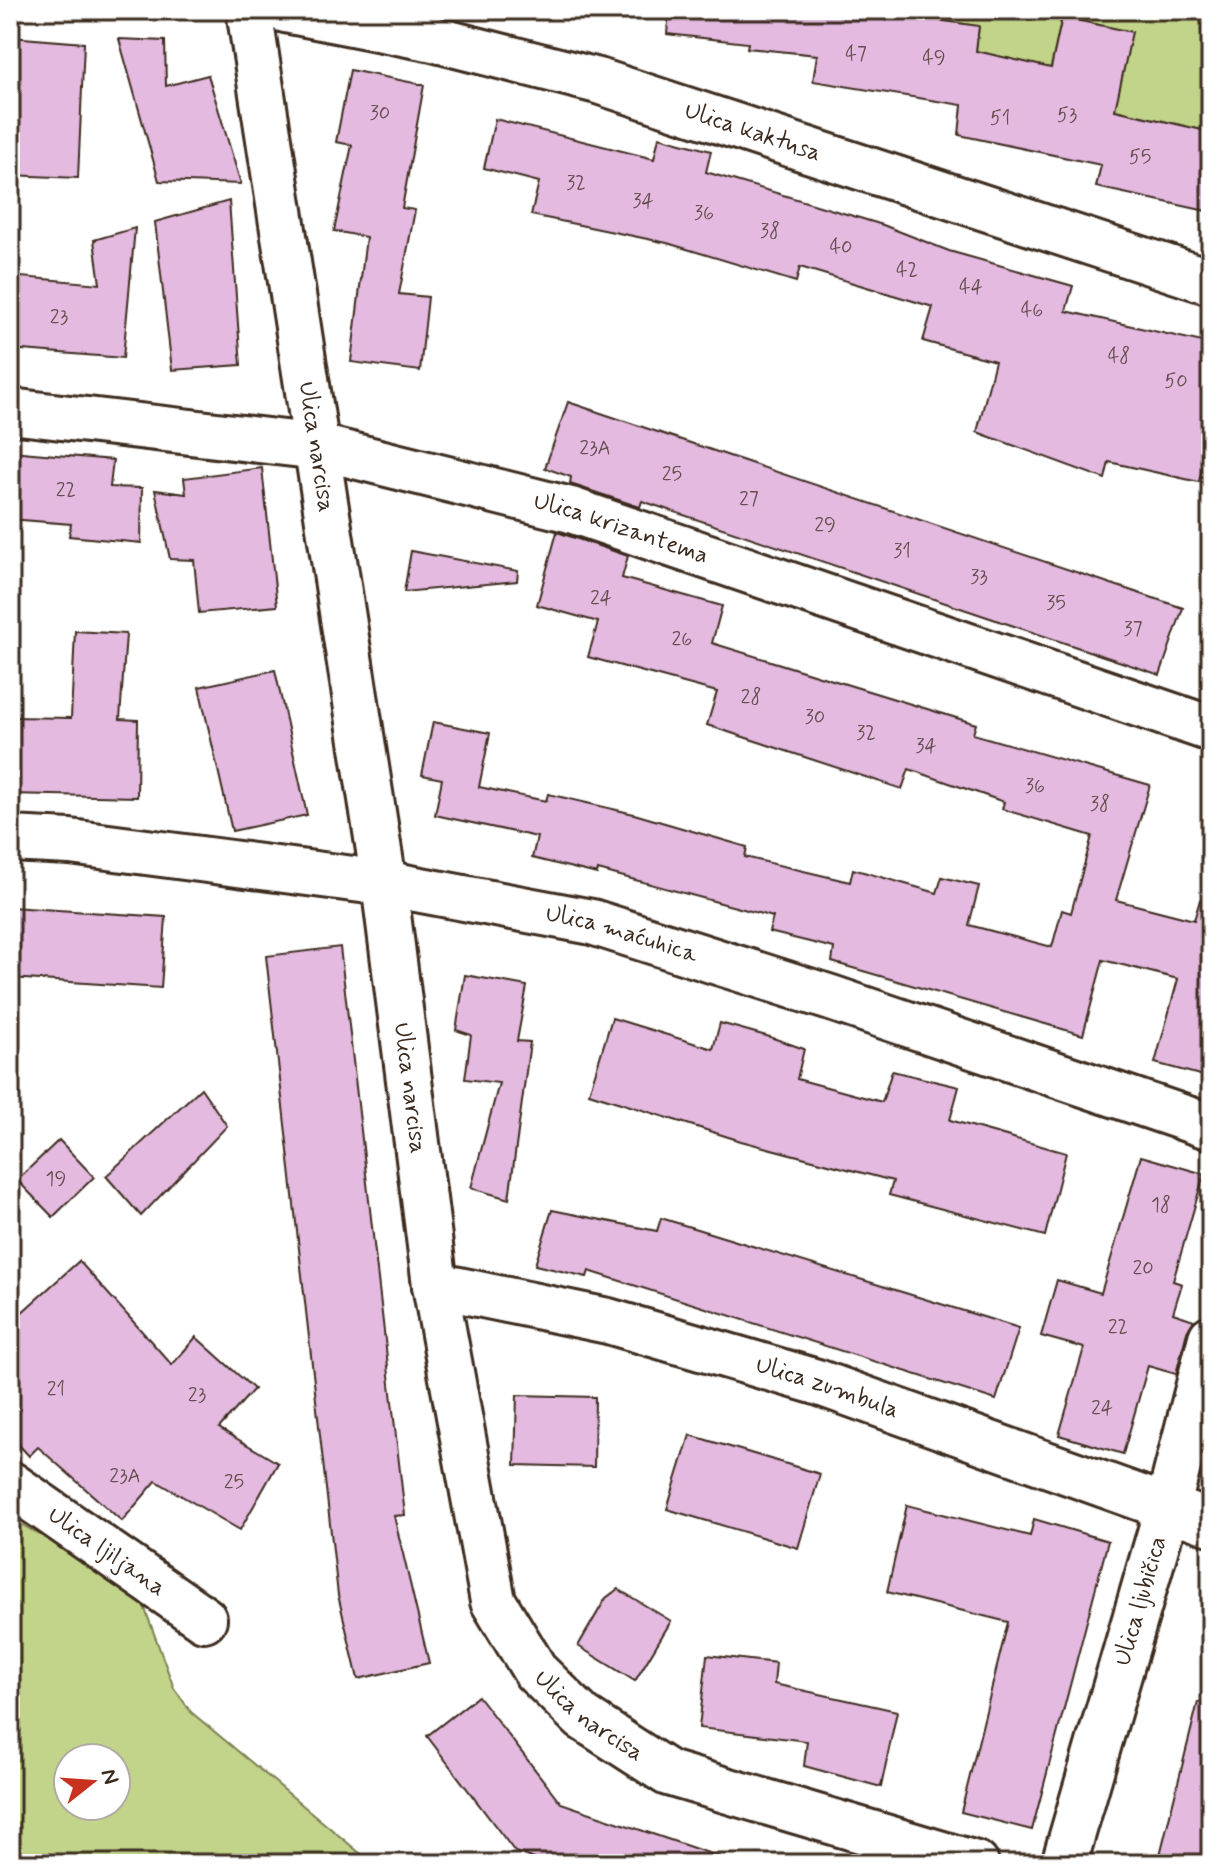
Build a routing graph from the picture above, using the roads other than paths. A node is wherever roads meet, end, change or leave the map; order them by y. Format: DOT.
graph roads {
  1 [pos="249,10"];
  2 [pos="285,10"];
  3 [pos="1211,282"];
  4 [pos="10,411"];
  5 [pos="319,447"];
  6 [pos="1211,729"];
  7 [pos="10,839"];
  8 [pos="384,883"];
  9 [pos="1211,1127"];
  10 [pos="435,1285"];
  11 [pos="1211,1338"];
  12 [pos="10,1484"];
  13 [pos="1167,1509"];
  14 [pos="1211,1523"];
  15 [pos="204,1619"];
  16 [pos="976,1864"];
  17 [pos="1064,1864"];
  1 -- 5 [label="street, Ulica narcisa"];
  2 -- 3 [label="street, Ulica kaktusa"];
  4 -- 5 [label="street, Ulica krizantema"];
  5 -- 6 [label="street, Ulica krizantema"];
  5 -- 8 [label="street, Ulica narcisa"];
  7 -- 8 [label="street, Ulica maćuhica"];
  8 -- 9 [label="street, Ulica maćuhica"];
  8 -- 10 [label="street, Ulica narcisa"];
  10 -- 13 [label="street, Ulica zumbula"];
  10 -- 16 [label="street, Ulica narcisa"];
  11 -- 13 [label="street, Ulica ljubičica"];
  12 -- 15 [label="street, Ulica ljiljana"];
  13 -- 14 [label="street, Ulica zumbula"];
  13 -- 17 [label="street, Ulica ljubičica"];
}
